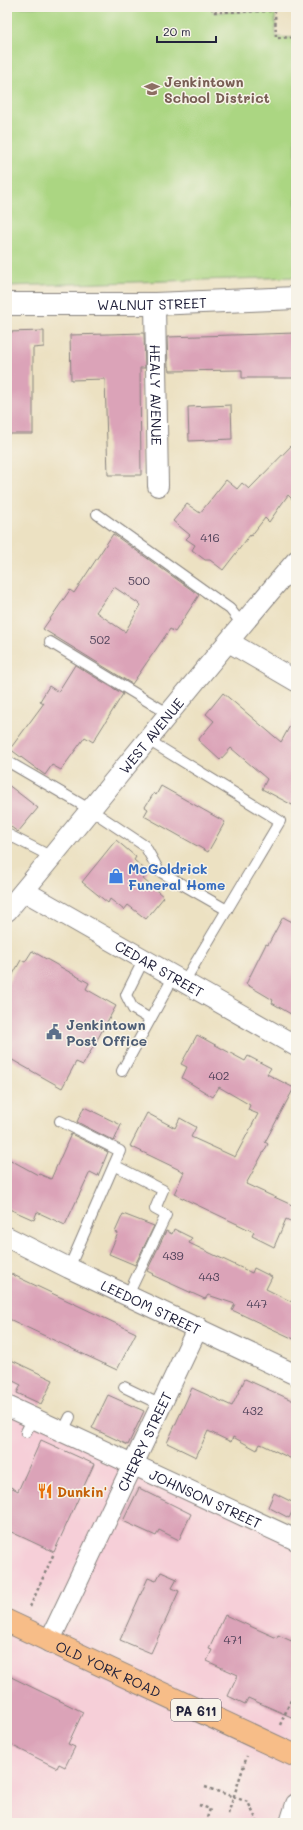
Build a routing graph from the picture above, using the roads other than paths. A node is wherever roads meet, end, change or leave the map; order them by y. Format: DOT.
graph roads {
  1 [pos="296,298"];
  2 [pos="7,304"];
  3 [pos="155,304"];
  4 [pos="158,486"];
  5 [pos="97,514"];
  6 [pos="296,561"];
  7 [pos="242,624"];
  8 [pos="50,642"];
  9 [pos="229,642"];
  10 [pos="296,681"];
  11 [pos="169,714"];
  12 [pos="148,740"];
  13 [pos="7,761"];
  14 [pos="91,810"];
  15 [pos="7,834"];
  16 [pos="52,857"];
  17 [pos="24,891"];
  18 [pos="227,910"];
  19 [pos="7,911"];
  20 [pos="144,959"];
  21 [pos="179,979"];
  22 [pos="150,1019"];
  23 [pos="296,1046"];
  24 [pos="122,1071"];
  25 [pos="60,1121"];
  26 [pos="114,1165"];
  27 [pos="7,1237"];
  28 [pos="69,1268"];
  29 [pos="128,1295"];
  30 [pos="198,1327"];
  31 [pos="296,1374"];
  32 [pos="124,1388"];
  33 [pos="161,1405"];
  34 [pos="7,1406"];
  35 [pos="134,1464"];
  36 [pos="296,1540"];
  37 [pos="7,1621"];
  38 [pos="49,1642"];
  39 [pos="296,1756"];
  40 [pos="296,1804"];
  41 [pos="290,1823"];
  1 -- 3 [label="street, WALNUT STREET"];
  2 -- 3 [label="street, WALNUT STREET"];
  3 -- 4 [label="street, HEALY AVENUE"];
  5 -- 7 [label="lane"];
  6 -- 7 [label="street, WEST AVENUE"];
  7 -- 9 [label="street, WEST AVENUE"];
  8 -- 11 [label="lane"];
  9 -- 10 [label="street"];
  9 -- 11 [label="street, WEST AVENUE"];
  11 -- 12 [label="street, WEST AVENUE"];
  12 -- 14 [label="street, WEST AVENUE"];
  12 -- 18 [label="lane"];
  13 -- 14 [label="lane"];
  14 -- 16 [label="street, WEST AVENUE"];
  14 -- 18 [label="lane"];
  15 -- 16 [label="lane"];
  16 -- 17 [label="street, WEST AVENUE"];
  17 -- 19 [label="street, WEST AVENUE"];
  17 -- 20 [label="street, CEDAR STREET"];
  18 -- 21 [label="lane"];
  20 -- 21 [label="street, CEDAR STREET"];
  20 -- 22 [label="lane"];
  21 -- 22 [label="lane"];
  21 -- 23 [label="street, CEDAR STREET"];
  22 -- 24 [label="lane"];
  25 -- 26 [label="lane"];
  26 -- 28 [label="lane"];
  26 -- 29 [label="lane"];
  27 -- 28 [label="street, LEEDOM STREET"];
  28 -- 29 [label="street, LEEDOM STREET"];
  29 -- 30 [label="street, LEEDOM STREET"];
  30 -- 31 [label="street, LEEDOM STREET"];
  30 -- 33 [label="street, CHERRY STREET"];
  32 -- 33 [label="lane"];
  33 -- 35 [label="street, CHERRY STREET"];
  34 -- 35 [label="street, JOHNSON STREET"];
  35 -- 36 [label="street, JOHNSON STREET"];
  35 -- 38 [label="street, CHERRY STREET"];
  37 -- 38 [label="highway, OLD YORK ROAD / PA 611"];
  38 -- 39 [label="highway, OLD YORK ROAD / PA 611"];
  40 -- 41 [label="street"];
}
